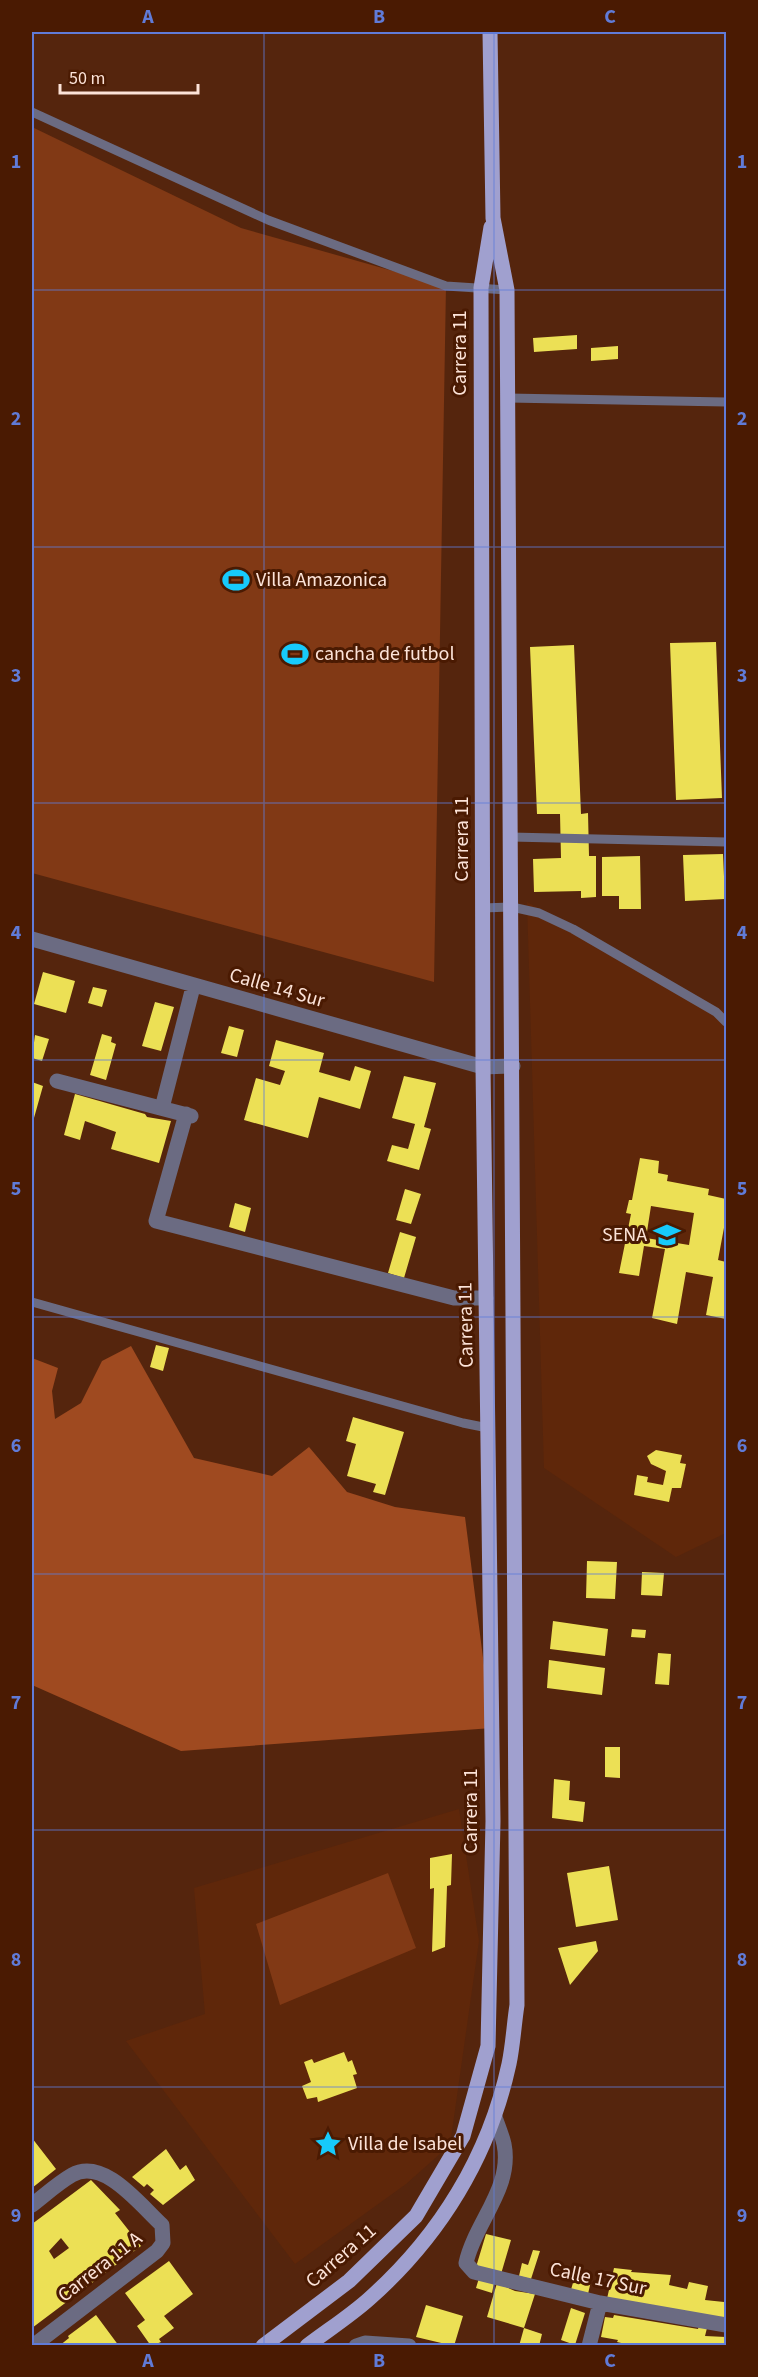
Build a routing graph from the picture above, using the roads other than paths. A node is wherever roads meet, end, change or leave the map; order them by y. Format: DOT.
graph roads {
  1 [pos="490,32"];
  2 [pos="32,112"];
  3 [pos="493,218"];
  4 [pos="481,288"];
  5 [pos="507,290"];
  6 [pos="508,398"];
  7 [pos="726,402"];
  8 [pos="511,837"];
  9 [pos="726,842"];
  10 [pos="512,907"];
  11 [pos="483,908"];
  12 [pos="32,939"];
  13 [pos="194,987"];
  14 [pos="726,1022"];
  15 [pos="513,1066"];
  16 [pos="483,1067"];
  17 [pos="57,1081"];
  18 [pos="162,1108"];
  19 [pos="486,1298"];
  20 [pos="32,1302"];
  21 [pos="488,1428"];
  22 [pos="495,2117"];
  23 [pos="32,2205"];
  24 [pos="600,2303"];
  25 [pos="726,2325"];
  26 [pos="362,2345"];
  27 [pos="401,2345"];
  28 [pos="33,2346"];
  29 [pos="263,2346"];
  30 [pos="308,2346"];
  31 [pos="589,2346"];
  1 -- 3 [label="main road, Carrera 11"];
  2 -- 4 [label="lane"];
  3 -- 4 [label="main road, Carrera 11"];
  3 -- 5 [label="main road, Carrera 11"];
  4 -- 5 [label="lane"];
  4 -- 11 [label="main road, Carrera 11"];
  5 -- 6 [label="main road, Carrera 11"];
  6 -- 7 [label="lane"];
  6 -- 8 [label="main road, Carrera 11"];
  8 -- 9 [label="lane"];
  8 -- 10 [label="main road, Carrera 11"];
  10 -- 11 [label="lane"];
  10 -- 14 [label="lane"];
  10 -- 15 [label="main road, Carrera 11"];
  11 -- 16 [label="main road, Carrera 11"];
  12 -- 13 [label="street, Calle 14 Sur"];
  13 -- 16 [label="street, Calle 14 Sur"];
  13 -- 18 [label="street"];
  15 -- 16 [label="street, Calle 14 Sur"];
  15 -- 22 [label="main road, Carrera 11"];
  16 -- 19 [label="main road, Carrera 11"];
  17 -- 18 [label="street"];
  18 -- 19 [label="street"];
  19 -- 21 [label="main road, Carrera 11"];
  20 -- 21 [label="lane"];
  21 -- 29 [label="main road, Carrera 11"];
  22 -- 24 [label="street, Calle 17 Sur"];
  22 -- 30 [label="main road, Carrera 11"];
  23 -- 28 [label="street, Carrera 11 A"];
  24 -- 25 [label="street, Calle 17 Sur"];
  24 -- 31 [label="street"];
  26 -- 27 [label="street"];
}
